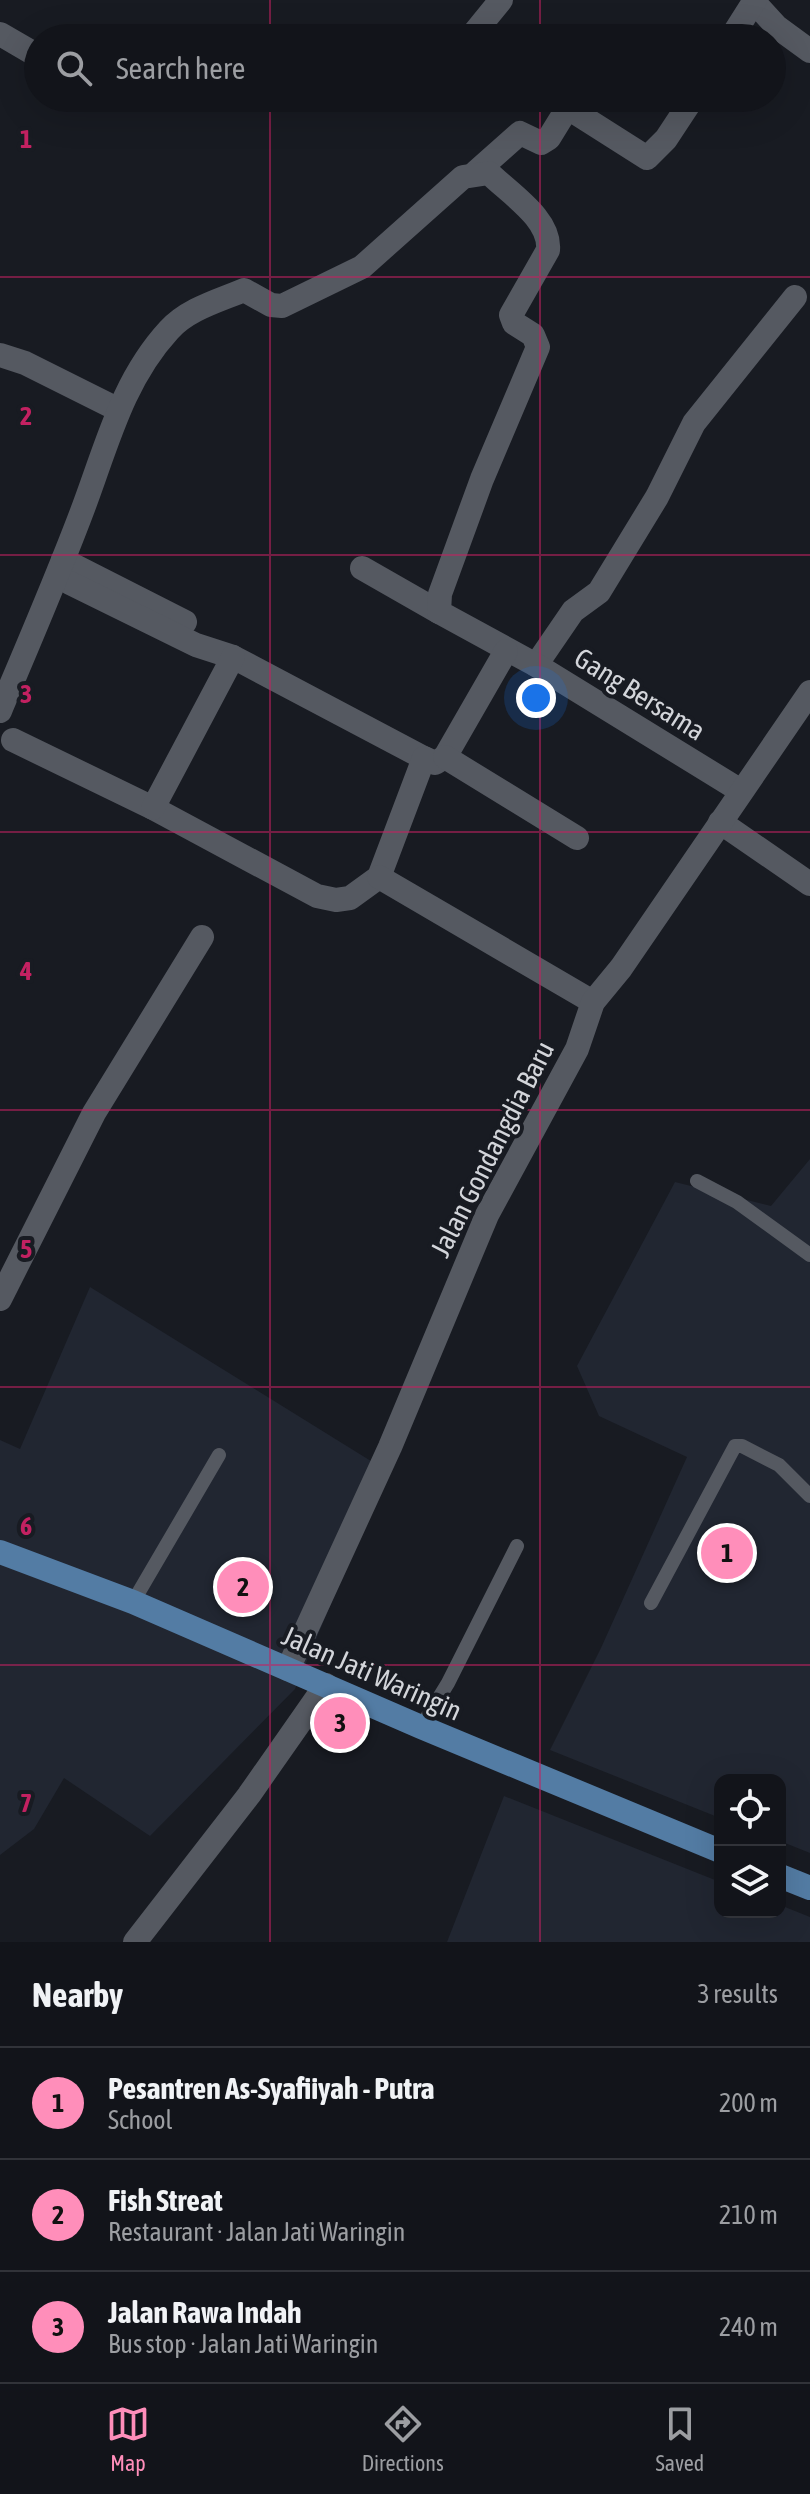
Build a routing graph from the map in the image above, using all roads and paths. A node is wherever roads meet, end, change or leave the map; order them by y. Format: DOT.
graph roads {
  1 [pos="501,0"];
  2 [pos="754,1"];
  3 [pos="481,24"];
  4 [pos="740,24"];
  5 [pos="774,24"];
  6 [pos="0,34"];
  7 [pos="786,34"];
  8 [pos="24,48"];
  9 [pos="810,51"];
  10 [pos="565,112"];
  11 [pos="575,112"];
  12 [pos="684,112"];
  13 [pos="476,172"];
  14 [pos="795,297"];
  15 [pos="0,355"];
  16 [pos="117,409"];
  17 [pos="362,568"];
  18 [pos="66,572"];
  19 [pos="439,612"];
  20 [pos="185,622"];
  21 [pos="506,651"];
  22 [pos="233,657"];
  23 [pos="536,665"];
  24 [pos="810,692"];
  25 [pos="0,711"];
  26 [pos="13,740"];
  27 [pos="434,757"];
  28 [pos="741,791"];
  29 [pos="153,808"];
  30 [pos="720,822"];
  31 [pos="577,838"];
  32 [pos="379,877"];
  33 [pos="810,884"];
  34 [pos="202,937"];
  35 [pos="593,1002"];
  36 [pos="697,1181"];
  37 [pos="810,1255"];
  38 [pos="0,1299"];
  39 [pos="219,1455"];
  40 [pos="810,1496"];
  41 [pos="517,1546"];
  42 [pos="0,1552"];
  43 [pos="133,1602"];
  44 [pos="651,1603"];
  45 [pos="288,1669"];
  46 [pos="326,1685"];
  47 [pos="421,1727"];
  48 [pos="714,1849"];
  49 [pos="786,1878"];
  50 [pos="810,1888"];
  51 [pos="135,1942"];
  1 -- 3 [label="street"];
  2 -- 4 [label="street"];
  2 -- 5 [label="street"];
  6 -- 8 [label="street"];
  7 -- 9 [label="street"];
  10 -- 13 [label="street"];
  11 -- 12 [label="street"];
  13 -- 16 [label="street"];
  13 -- 19 [label="street"];
  14 -- 23 [label="street"];
  15 -- 16 [label="street"];
  16 -- 18 [label="street"];
  17 -- 19 [label="street, Gang Bersama"];
  18 -- 20 [label="street"];
  18 -- 22 [label="street"];
  18 -- 25 [label="street"];
  19 -- 21 [label="street, Gang Bersama"];
  21 -- 23 [label="street, Gang Bersama"];
  21 -- 27 [label="street"];
  22 -- 27 [label="street"];
  22 -- 29 [label="street"];
  23 -- 28 [label="street, Gang Bersama"];
  24 -- 28 [label="street, Jalan Gondangdia Baru"];
  26 -- 29 [label="street"];
  27 -- 31 [label="street"];
  27 -- 32 [label="street"];
  28 -- 30 [label="street, Jalan Gondangdia Baru"];
  29 -- 32 [label="street"];
  30 -- 33 [label="street"];
  30 -- 35 [label="street, Jalan Gondangdia Baru"];
  32 -- 35 [label="street"];
  34 -- 38 [label="street"];
  35 -- 45 [label="street, Jalan Gondangdia Baru"];
  36 -- 37 [label="lane"];
  39 -- 43 [label="lane"];
  40 -- 44 [label="lane"];
  41 -- 47 [label="lane"];
  42 -- 43 [label="main road, Jalan Jati Waringin"];
  43 -- 45 [label="main road, Jalan Jati Waringin"];
  45 -- 46 [label="main road, Jalan Jati Waringin"];
  46 -- 47 [label="main road, Jalan Jati Waringin"];
  46 -- 51 [label="street"];
  47 -- 48 [label="main road, Jalan Jati Waringin"];
  49 -- 50 [label="main road"];
}
